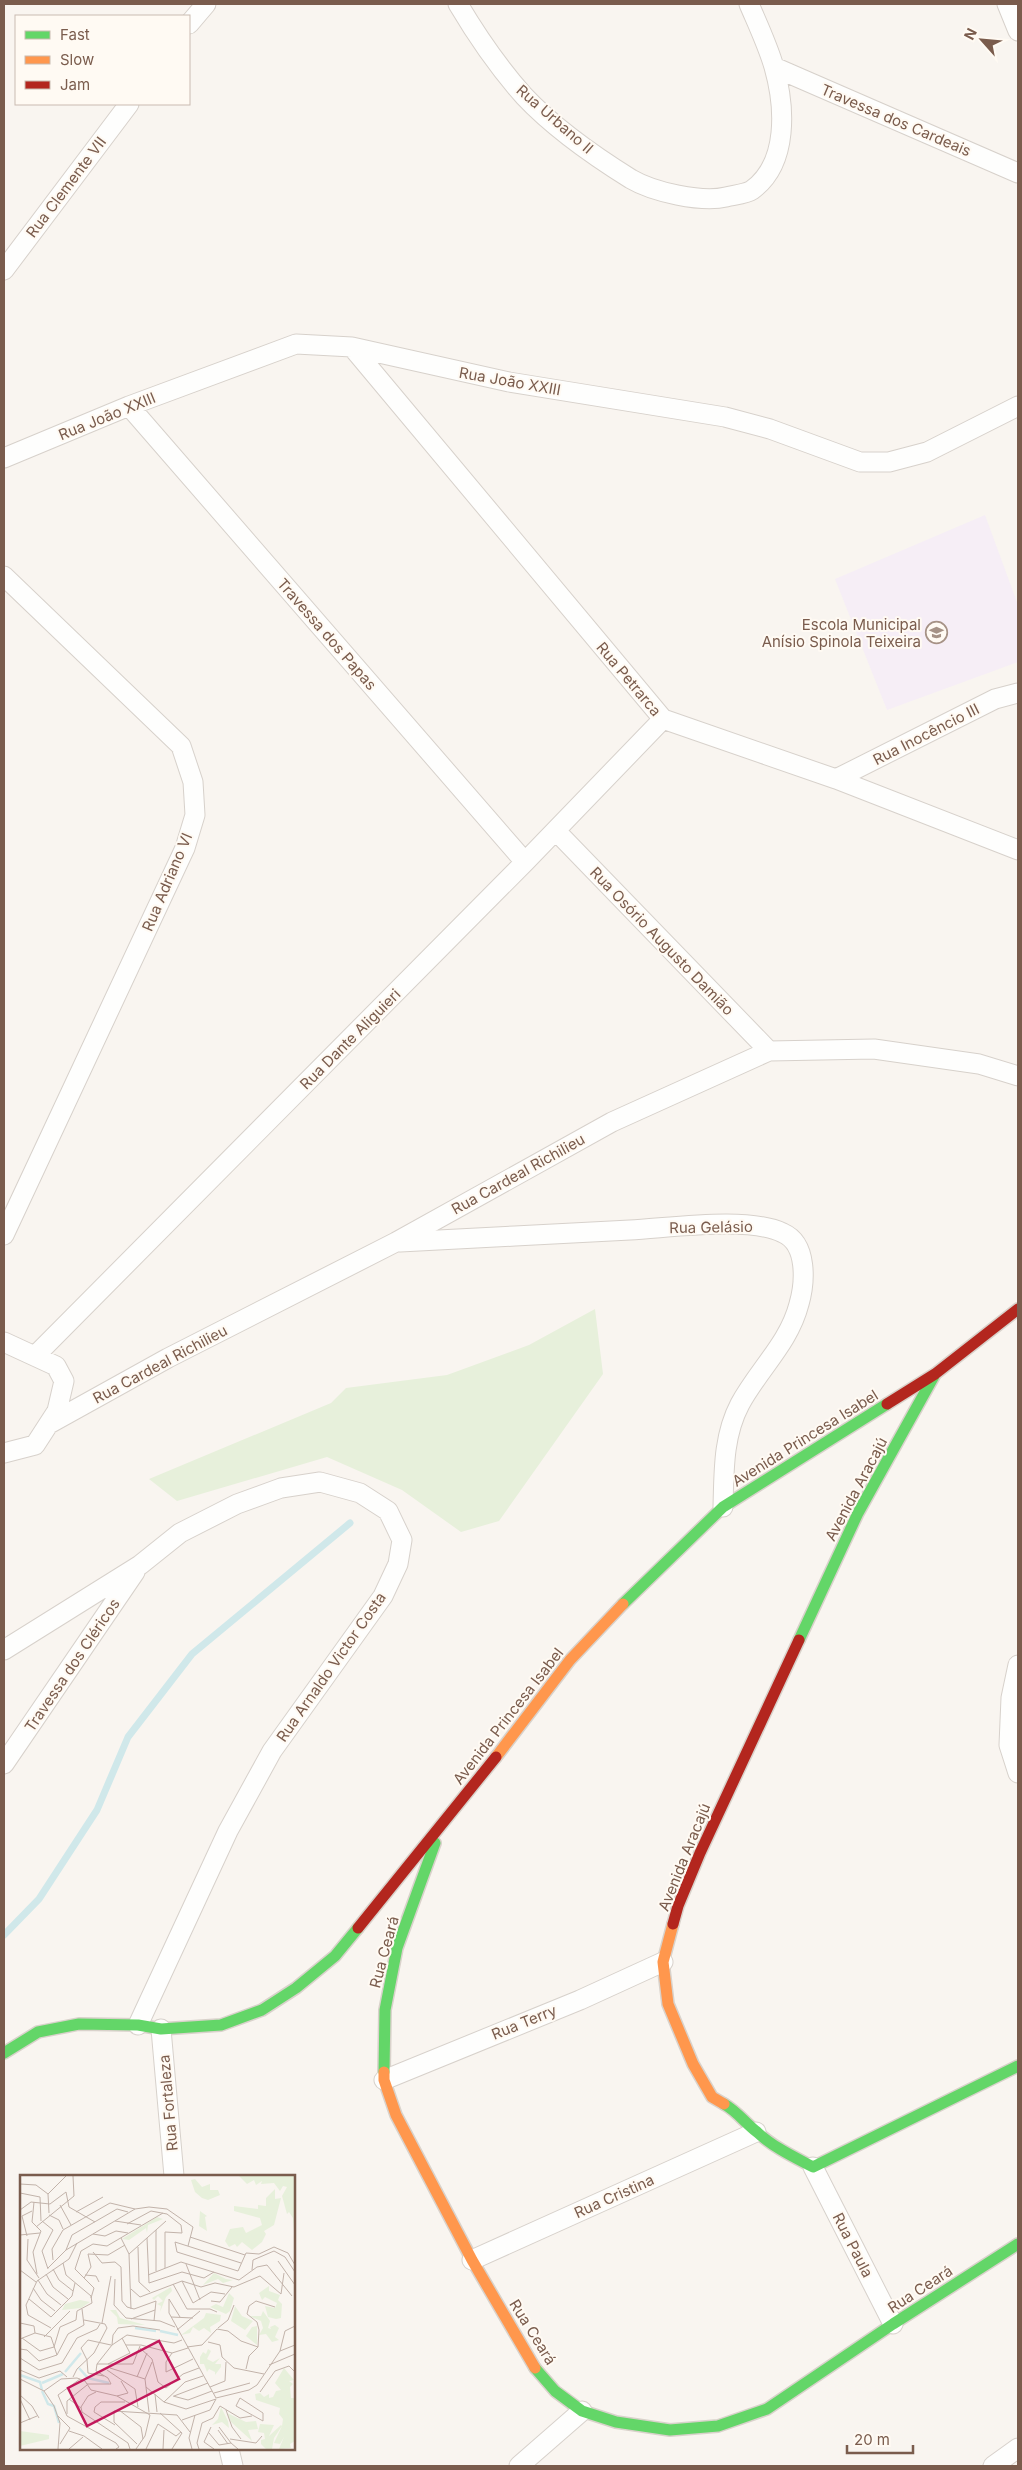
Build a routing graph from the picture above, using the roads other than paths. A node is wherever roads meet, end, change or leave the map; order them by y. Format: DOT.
graph roads {
  1 [pos="206,4"];
  2 [pos="458,4"];
  3 [pos="749,4"];
  4 [pos="1007,4"];
  5 [pos="190,23"];
  6 [pos="1018,31"];
  7 [pos="774,67"];
  8 [pos="127,105"];
  9 [pos="1018,173"];
  10 [pos="4,270"];
  11 [pos="352,347"];
  12 [pos="129,406"];
  13 [pos="1018,406"];
  14 [pos="4,458"];
  15 [pos="4,576"];
  16 [pos="1018,693"];
  17 [pos="663,720"];
  18 [pos="836,780"];
  19 [pos="556,831"];
  20 [pos="1018,850"];
  21 [pos="525,862"];
  22 [pos="769,1051"];
  23 [pos="1018,1076"];
  24 [pos="4,1236"];
  25 [pos="396,1242"];
  26 [pos="1018,1309"];
  27 [pos="4,1342"];
  28 [pos="35,1356"];
  29 [pos="935,1374"];
  30 [pos="49,1424"];
  31 [pos="4,1453"];
  32 [pos="723,1507"];
  33 [pos="140,1565"];
  34 [pos="4,1650"];
  35 [pos="1018,1665"];
  36 [pos="4,1764"];
  37 [pos="1018,1773"];
  38 [pos="441,1826"];
  39 [pos="663,1962"];
  40 [pos="138,2025"];
  41 [pos="161,2029"];
  42 [pos="4,2053"];
  43 [pos="1018,2066"];
  44 [pos="384,2080"];
  45 [pos="756,2132"];
  46 [pos="813,2167"];
  47 [pos="174,2175"];
  48 [pos="1018,2244"];
  49 [pos="472,2260"];
  50 [pos="893,2324"];
  51 [pos="582,2412"];
  52 [pos="1018,2448"];
  53 [pos="229,2450"];
  54 [pos="233,2466"];
  55 [pos="519,2466"];
  56 [pos="992,2466"];
  1 -- 5 [label="street"];
  2 -- 7 [label="street, Rua Urbano II"];
  3 -- 7 [label="street, Rua Urbano II"];
  4 -- 6 [label="street"];
  7 -- 9 [label="street, Travessa dos Cardeais"];
  8 -- 10 [label="street, Rua Clemente VII"];
  11 -- 12 [label="street, Rua João XXIII"];
  11 -- 13 [label="street, Rua João XXIII"];
  11 -- 17 [label="street, Rua Petrarca"];
  12 -- 14 [label="street, Rua João XXIII"];
  12 -- 21 [label="street, Travessa dos Papas"];
  15 -- 24 [label="street, Rua Adriano VI"];
  16 -- 18 [label="street, Rua Inocêncio III"];
  17 -- 18 [label="street, Rua Petrarca"];
  17 -- 19 [label="street, Rua Dante Aliguieri"];
  18 -- 20 [label="street, Rua Petrarca"];
  19 -- 21 [label="street, Rua Dante Aliguieri"];
  19 -- 22 [label="street, Rua Osório Augusto Damião"];
  21 -- 28 [label="street, Rua Dante Aliguieri"];
  22 -- 23 [label="street, Rua Cardeal Richilieu"];
  22 -- 25 [label="street, Rua Cardeal Richilieu"];
  25 -- 30 [label="street, Rua Cardeal Richilieu"];
  25 -- 32 [label="street, Rua Gelásio"];
  26 -- 29 [label="street, Avenida Princesa Isabel"];
  27 -- 28 [label="street"];
  28 -- 30 [label="street"];
  29 -- 32 [label="street, Avenida Princesa Isabel"];
  29 -- 39 [label="street, Avenida Aracajú"];
  30 -- 31 [label="street"];
  32 -- 38 [label="street, Avenida Princesa Isabel"];
  33 -- 34 [label="street, Rua Arnaldo Victor Costa"];
  33 -- 36 [label="street, Travessa dos Cléricos"];
  33 -- 40 [label="street, Rua Arnaldo Victor Costa"];
  35 -- 37 [label="street"];
  38 -- 41 [label="street, Avenida Princesa Isabel"];
  38 -- 44 [label="street, Rua Ceará"];
  39 -- 44 [label="street, Rua Terry"];
  39 -- 45 [label="street, Avenida Aracajú"];
  40 -- 41 [label="street, Avenida Princesa Isabel"];
  40 -- 42 [label="street, Avenida Princesa Isabel"];
  41 -- 47 [label="street, Rua Fortaleza"];
  43 -- 46 [label="street"];
  44 -- 49 [label="street, Rua Ceará"];
  45 -- 46 [label="street, Avenida Aracajú"];
  45 -- 49 [label="street, Rua Cristina"];
  46 -- 50 [label="street, Rua Paula"];
  48 -- 50 [label="street, Rua Ceará"];
  49 -- 51 [label="street, Rua Ceará"];
  50 -- 51 [label="street, Rua Ceará"];
  51 -- 55 [label="street"];
  52 -- 56 [label="street"];
  53 -- 54 [label="street"];
}
